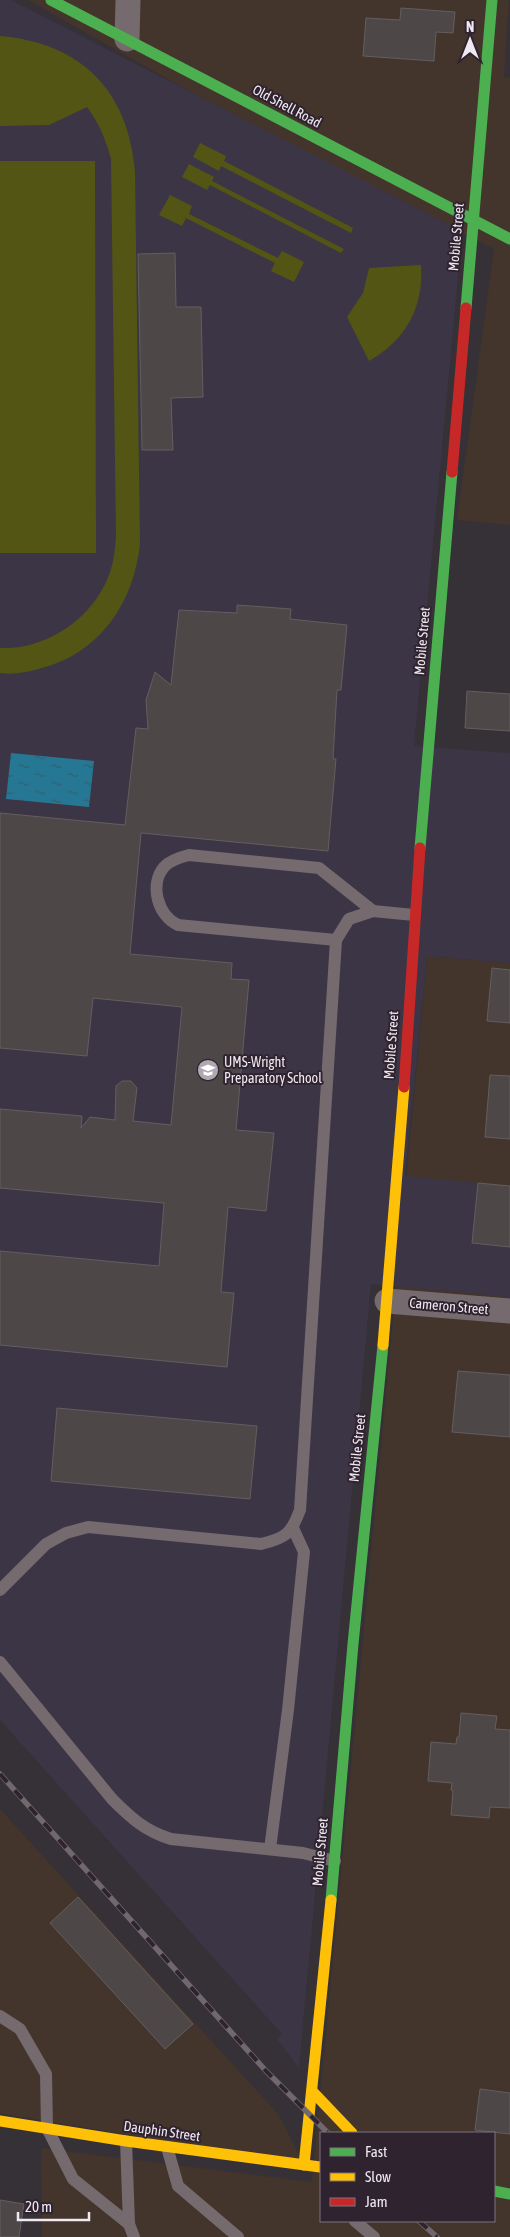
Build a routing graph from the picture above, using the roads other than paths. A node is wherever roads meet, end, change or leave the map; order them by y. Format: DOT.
graph roads {
  1 [pos="51,0"];
  2 [pos="128,0"];
  3 [pos="492,0"];
  4 [pos="127,39"];
  5 [pos="473,220"];
  6 [pos="510,239"];
  7 [pos="372,911"];
  8 [pos="414,915"];
  9 [pos="336,940"];
  10 [pos="387,1301"];
  11 [pos="510,1311"];
  12 [pos="293,1528"];
  13 [pos="0,1590"];
  14 [pos="0,1662"];
  15 [pos="270,1850"];
  16 [pos="335,1861"];
  17 [pos="0,2016"];
  18 [pos="312,2091"];
  19 [pos="0,2121"];
  20 [pos="48,2128"];
  21 [pos="351,2132"];
  22 [pos="126,2141"];
  23 [pos="167,2147"];
  24 [pos="304,2165"];
  25 [pos="320,2168"];
  26 [pos="495,2191"];
  27 [pos="510,2194"];
  28 [pos="356,2222"];
  29 [pos="129,2224"];
  30 [pos="134,2237"];
  31 [pos="238,2237"];
  32 [pos="374,2237"];
  1 -- 4 [label="street, Old Shell Road"];
  2 -- 4 [label="street"];
  3 -- 5 [label="street, Mobile Street"];
  4 -- 5 [label="street, Old Shell Road"];
  5 -- 6 [label="street, Old Shell Road"];
  5 -- 8 [label="street, Mobile Street"];
  7 -- 8 [label="lane"];
  7 -- 9 [label="lane"];
  7 -- 9 [label="lane"];
  8 -- 10 [label="street, Mobile Street"];
  9 -- 12 [label="lane"];
  10 -- 11 [label="street, Cameron Street"];
  10 -- 16 [label="street, Mobile Street"];
  12 -- 13 [label="lane"];
  12 -- 15 [label="lane"];
  14 -- 15 [label="lane"];
  15 -- 16 [label="lane"];
  16 -- 18 [label="street, Mobile Street"];
  17 -- 20 [label="lane"];
  18 -- 21 [label="street"];
  18 -- 24 [label="street, Mobile Street"];
  19 -- 20 [label="street, Dauphin Street"];
  20 -- 22 [label="street, Dauphin Street"];
  20 -- 29 [label="lane"];
  22 -- 23 [label="street, Dauphin Street"];
  22 -- 29 [label="lane"];
  23 -- 24 [label="street, Dauphin Street"];
  23 -- 31 [label="lane"];
  24 -- 25 [label="street, Dauphin Street"];
  26 -- 27 [label="street"];
  28 -- 32 [label="lane"];
  29 -- 30 [label="lane"];
}
